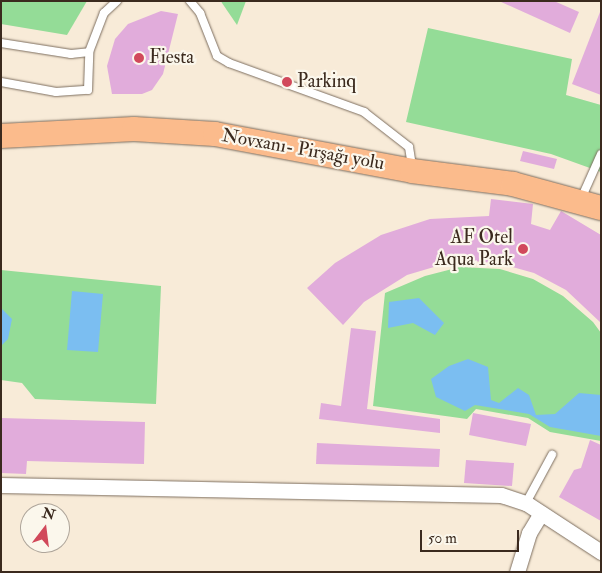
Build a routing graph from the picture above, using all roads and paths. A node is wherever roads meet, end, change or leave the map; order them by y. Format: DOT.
graph roads {
  1 [pos="116,1"];
  2 [pos="190,1"];
  3 [pos="1,43"];
  4 [pos="89,52"];
  5 [pos="1,82"];
  6 [pos="1,136"];
  7 [pos="601,154"];
  8 [pos="412,171"];
  9 [pos="590,204"];
  10 [pos="552,455"];
  11 [pos="1,485"];
  12 [pos="526,503"];
  13 [pos="540,513"];
  14 [pos="601,552"];
  15 [pos="518,572"];
  1 -- 4 [label="lane"];
  2 -- 8 [label="lane"];
  3 -- 4 [label="lane"];
  4 -- 5 [label="lane"];
  6 -- 8 [label="main road, Novxanı- Pirşağı yolu"];
  7 -- 9 [label="lane"];
  8 -- 9 [label="main road, Novxanı- Pirşağı yolu"];
  10 -- 12 [label="lane"];
  11 -- 12 [label="street"];
  12 -- 13 [label="street"];
  13 -- 14 [label="street"];
  13 -- 15 [label="street"];
}
